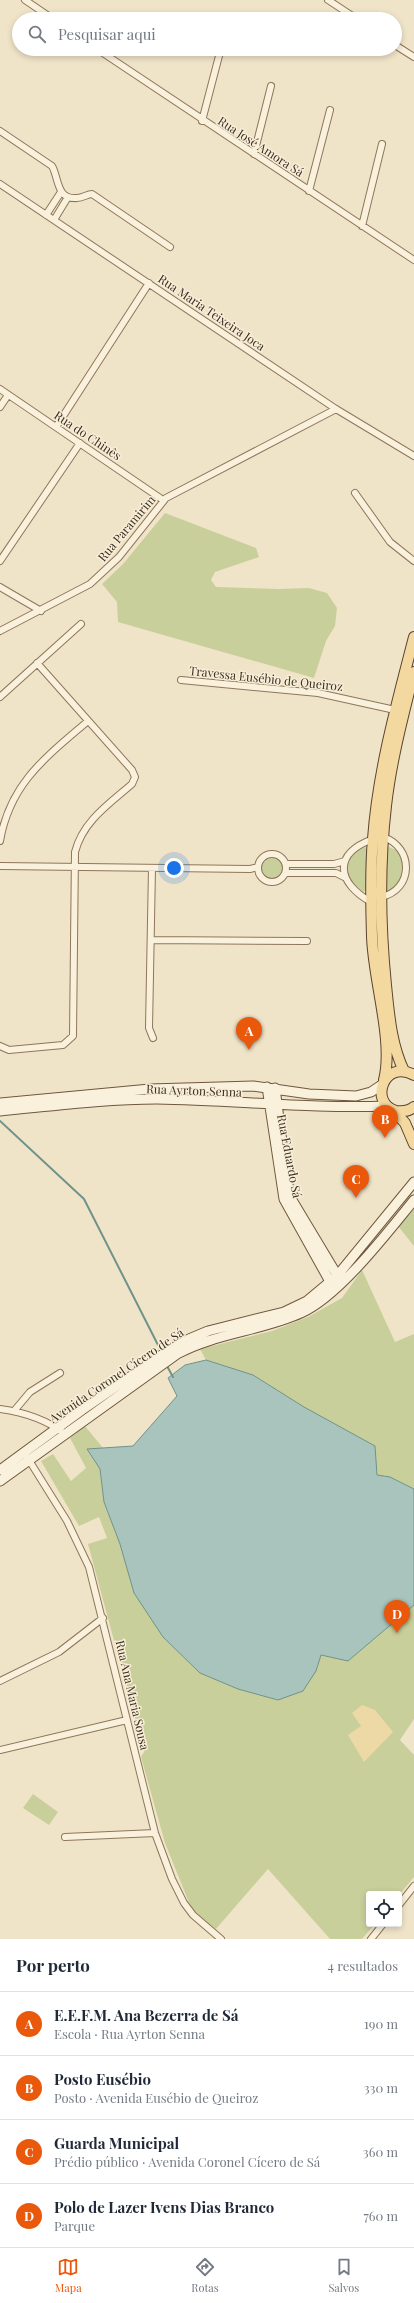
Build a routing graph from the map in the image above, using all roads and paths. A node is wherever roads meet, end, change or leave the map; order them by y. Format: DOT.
graph roads {
  1 [pos="25,0"];
  2 [pos="328,0"];
  3 [pos="43,12"];
  4 [pos="346,12"];
  5 [pos="402,49"];
  6 [pos="107,56"];
  7 [pos="219,56"];
  8 [pos="414,57"];
  9 [pos="271,86"];
  10 [pos="330,110"];
  11 [pos="202,121"];
  12 [pos="0,131"];
  13 [pos="382,144"];
  14 [pos="254,154"];
  15 [pos="0,184"];
  16 [pos="309,191"];
  17 [pos="61,192"];
  18 [pos="68,197"];
  19 [pos="46,214"];
  20 [pos="54,220"];
  21 [pos="362,226"];
  22 [pos="170,247"];
  23 [pos="414,260"];
  24 [pos="149,283"];
  25 [pos="0,389"];
  26 [pos="8,395"];
  27 [pos="0,407"];
  28 [pos="336,409"];
  29 [pos="56,427"];
  30 [pos="80,443"];
  31 [pos="414,456"];
  32 [pos="355,493"];
  33 [pos="163,500"];
  34 [pos="0,561"];
  35 [pos="414,561"];
  36 [pos="0,587"];
  37 [pos="41,611"];
  38 [pos="82,624"];
  39 [pos="0,631"];
  40 [pos="414,637"];
  41 [pos="37,663"];
  42 [pos="414,672"];
  43 [pos="181,680"];
  44 [pos="0,697"];
  45 [pos="395,710"];
  46 [pos="88,721"];
  47 [pos="378,838"];
  48 [pos="0,841"];
  49 [pos="412,857"];
  50 [pos="345,861"];
  51 [pos="286,864"];
  52 [pos="323,864"];
  53 [pos="0,866"];
  54 [pos="75,867"];
  55 [pos="258,867"];
  56 [pos="152,868"];
  57 [pos="286,873"];
  58 [pos="322,873"];
  59 [pos="344,877"];
  60 [pos="412,877"];
  61 [pos="381,897"];
  62 [pos="371,902"];
  63 [pos="151,940"];
  64 [pos="307,941"];
  65 [pos="153,1038"];
  66 [pos="0,1046"];
  67 [pos="404,1071"];
  68 [pos="414,1075"];
  69 [pos="384,1082"];
  70 [pos="271,1088"];
  71 [pos="0,1103"];
  72 [pos="272,1105"];
  73 [pos="414,1107"];
  74 [pos="390,1108"];
  75 [pos="0,1111"];
  76 [pos="414,1144"];
  77 [pos="414,1182"];
  78 [pos="414,1200"];
  79 [pos="336,1283"];
  80 [pos="60,1373"];
  81 [pos="0,1409"];
  82 [pos="14,1411"];
  83 [pos="61,1431"];
  84 [pos="26,1456"];
  85 [pos="0,1470"];
  86 [pos="0,1481"];
  87 [pos="103,1618"];
  88 [pos="0,1681"];
  89 [pos="127,1720"];
  90 [pos="0,1750"];
  91 [pos="155,1833"];
  92 [pos="64,1837"];
  93 [pos="414,1886"];
  94 [pos="402,1901"];
  95 [pos="381,1927"];
  96 [pos="217,1938"];
  97 [pos="371,1939"];
  1 -- 3 [label="street"];
  2 -- 4 [label="street"];
  5 -- 8 [label="street"];
  6 -- 11 [label="street, Rua José Amora Sá"];
  7 -- 11 [label="street"];
  9 -- 14 [label="street"];
  10 -- 16 [label="street"];
  11 -- 14 [label="street, Rua José Amora Sá"];
  12 -- 17 [label="street"];
  13 -- 21 [label="street"];
  14 -- 16 [label="street, Rua José Amora Sá"];
  15 -- 19 [label="street, Rua Maria Teixeira Joca"];
  16 -- 21 [label="street, Rua José Amora Sá"];
  17 -- 18 [label="street"];
  17 -- 19 [label="street"];
  18 -- 20 [label="street"];
  18 -- 22 [label="street"];
  19 -- 20 [label="street, Rua Maria Teixeira Joca"];
  20 -- 24 [label="street, Rua Maria Teixeira Joca"];
  21 -- 23 [label="street, Rua José Amora Sá"];
  24 -- 28 [label="street, Rua Maria Teixeira Joca"];
  24 -- 29 [label="street"];
  25 -- 26 [label="street, Rua do Chinês"];
  26 -- 27 [label="street"];
  26 -- 29 [label="street, Rua do Chinês"];
  28 -- 31 [label="street, Rua Maria Teixeira Joca"];
  28 -- 33 [label="street, Rua Paramirim"];
  29 -- 30 [label="street, Rua do Chinês"];
  30 -- 33 [label="street, Rua do Chinês"];
  30 -- 34 [label="street"];
  32 -- 35 [label="street"];
  33 -- 37 [label="street, Rua Paramirim"];
  36 -- 37 [label="street"];
  37 -- 39 [label="street, Rua Paramirim"];
  38 -- 41 [label="street"];
  40 -- 45 [label="main road"];
  41 -- 44 [label="street"];
  41 -- 46 [label="street"];
  42 -- 47 [label="main road"];
  43 -- 45 [label="street, Travessa Eusébio de Queiroz"];
  45 -- 47 [label="main road"];
  46 -- 48 [label="street"];
  46 -- 54 [label="street"];
  47 -- 49 [label="street"];
  47 -- 50 [label="street"];
  47 -- 61 [label="main road"];
  47 -- 62 [label="main road"];
  49 -- 60 [label="street"];
  50 -- 52 [label="street"];
  50 -- 59 [label="street"];
  51 -- 52 [label="street"];
  51 -- 55 [label="street"];
  51 -- 57 [label="street"];
  52 -- 58 [label="street"];
  53 -- 54 [label="street"];
  54 -- 56 [label="street"];
  54 -- 66 [label="street"];
  55 -- 56 [label="street"];
  55 -- 57 [label="street"];
  56 -- 63 [label="street"];
  57 -- 58 [label="street"];
  58 -- 59 [label="street"];
  59 -- 62 [label="street"];
  60 -- 61 [label="street"];
  61 -- 67 [label="main road"];
  62 -- 69 [label="main road"];
  63 -- 64 [label="street"];
  63 -- 65 [label="street"];
  67 -- 68 [label="main road"];
  67 -- 69 [label="main road"];
  69 -- 70 [label="street, Rua Ayrton Senna"];
  69 -- 74 [label="main road"];
  70 -- 71 [label="street, Rua Ayrton Senna"];
  70 -- 72 [label="street, Rua Eduardo Sá"];
  72 -- 74 [label="street, Rua Ayrton Senna"];
  72 -- 75 [label="street, Rua Ayrton Senna"];
  72 -- 79 [label="street, Rua Eduardo Sá"];
  73 -- 74 [label="main road"];
  74 -- 76 [label="main road"];
  77 -- 79 [label="street, Avenida Coronel Cícero de Sá"];
  78 -- 79 [label="street, Avenida Coronel Cícero de Sá"];
  79 -- 83 [label="street, Avenida Coronel Cícero de Sá"];
  80 -- 82 [label="street"];
  81 -- 82 [label="street"];
  82 -- 83 [label="street"];
  83 -- 84 [label="street, Avenida Coronel Cícero de Sá"];
  84 -- 85 [label="street, Avenida Coronel Cícero de Sá"];
  84 -- 86 [label="street, Avenida Coronel Cícero de Sá"];
  84 -- 87 [label="street, Rua Ana Maria Sousa"];
  87 -- 88 [label="street"];
  87 -- 89 [label="street, Rua Ana Maria Sousa"];
  89 -- 90 [label="street"];
  89 -- 91 [label="street, Rua Ana Maria Sousa"];
  91 -- 92 [label="street"];
  91 -- 96 [label="street, Rua Ana Maria Sousa"];
  93 -- 94 [label="street"];
  95 -- 97 [label="street"];
}
